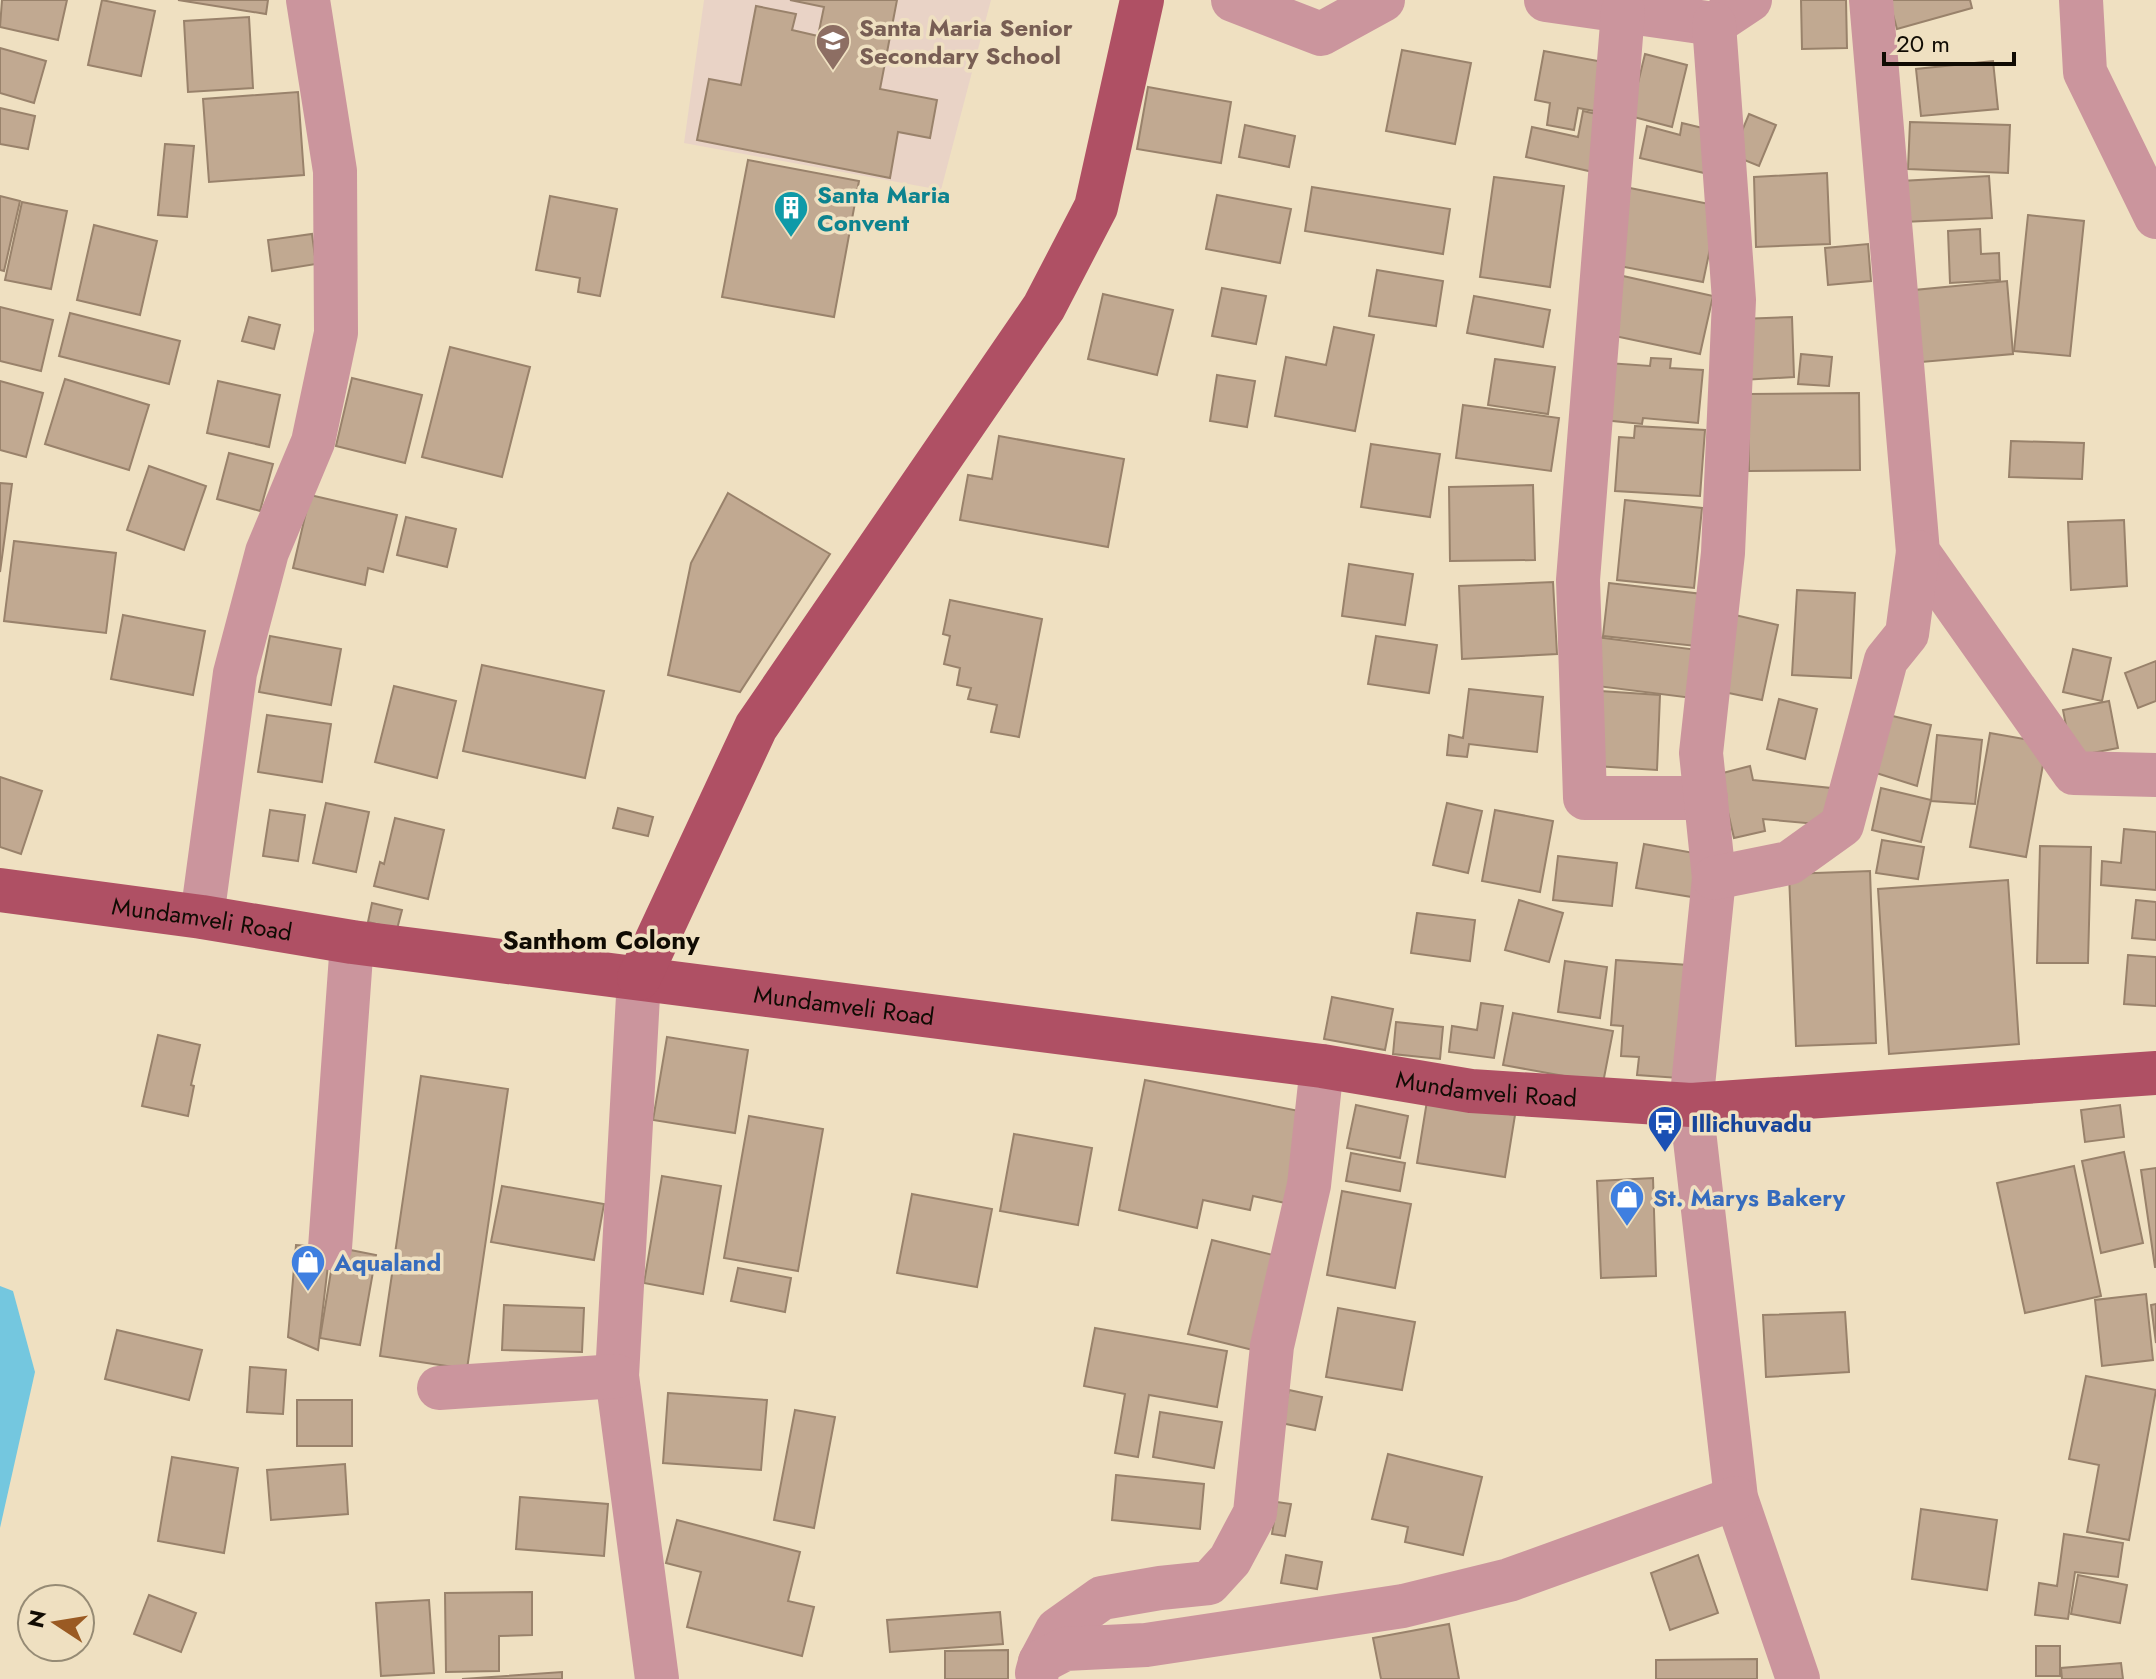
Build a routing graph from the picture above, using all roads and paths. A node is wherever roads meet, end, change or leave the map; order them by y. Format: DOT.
graph roads {
  1 [pos="308,0"];
  2 [pos="1142,0"];
  3 [pos="1233,0"];
  4 [pos="1383,0"];
  5 [pos="1546,0"];
  6 [pos="1750,0"];
  7 [pos="1871,0"];
  8 [pos="2081,0"];
  9 [pos="1623,11"];
  10 [pos="1714,24"];
  11 [pos="2156,217"];
  12 [pos="1918,552"];
  13 [pos="2156,775"];
  14 [pos="1706,798"];
  15 [pos="1714,878"];
  16 [pos="0,890"];
  17 [pos="202,917"];
  18 [pos="352,942"];
  19 [pos="639,978"];
  20 [pos="1322,1066"];
  21 [pos="2156,1073"];
  22 [pos="1691,1105"];
  23 [pos="330,1248"];
  24 [pos="617,1376"];
  25 [pos="439,1388"];
  26 [pos="1736,1498"];
  27 [pos="1038,1670"];
  28 [pos="657,1679"];
  29 [pos="1798,1679"];
  1 -- 17 [label="street"];
  2 -- 19 [label="main road"];
  3 -- 4 [label="street"];
  5 -- 9 [label="street"];
  6 -- 10 [label="street"];
  7 -- 12 [label="street"];
  8 -- 11 [label="street"];
  9 -- 10 [label="street"];
  9 -- 14 [label="street"];
  10 -- 14 [label="street"];
  12 -- 13 [label="street"];
  12 -- 15 [label="street"];
  14 -- 15 [label="street"];
  15 -- 22 [label="street"];
  16 -- 17 [label="main road, Mundamveli Road"];
  17 -- 18 [label="main road, Mundamveli Road"];
  18 -- 19 [label="main road, Mundamveli Road"];
  18 -- 23 [label="street"];
  19 -- 20 [label="main road, Mundamveli Road"];
  19 -- 24 [label="street"];
  20 -- 22 [label="main road, Mundamveli Road"];
  20 -- 27 [label="street"];
  21 -- 22 [label="main road, Mundamveli Road"];
  22 -- 26 [label="street"];
  24 -- 25 [label="street"];
  24 -- 28 [label="street"];
  26 -- 27 [label="street"];
  26 -- 29 [label="street"];
}
